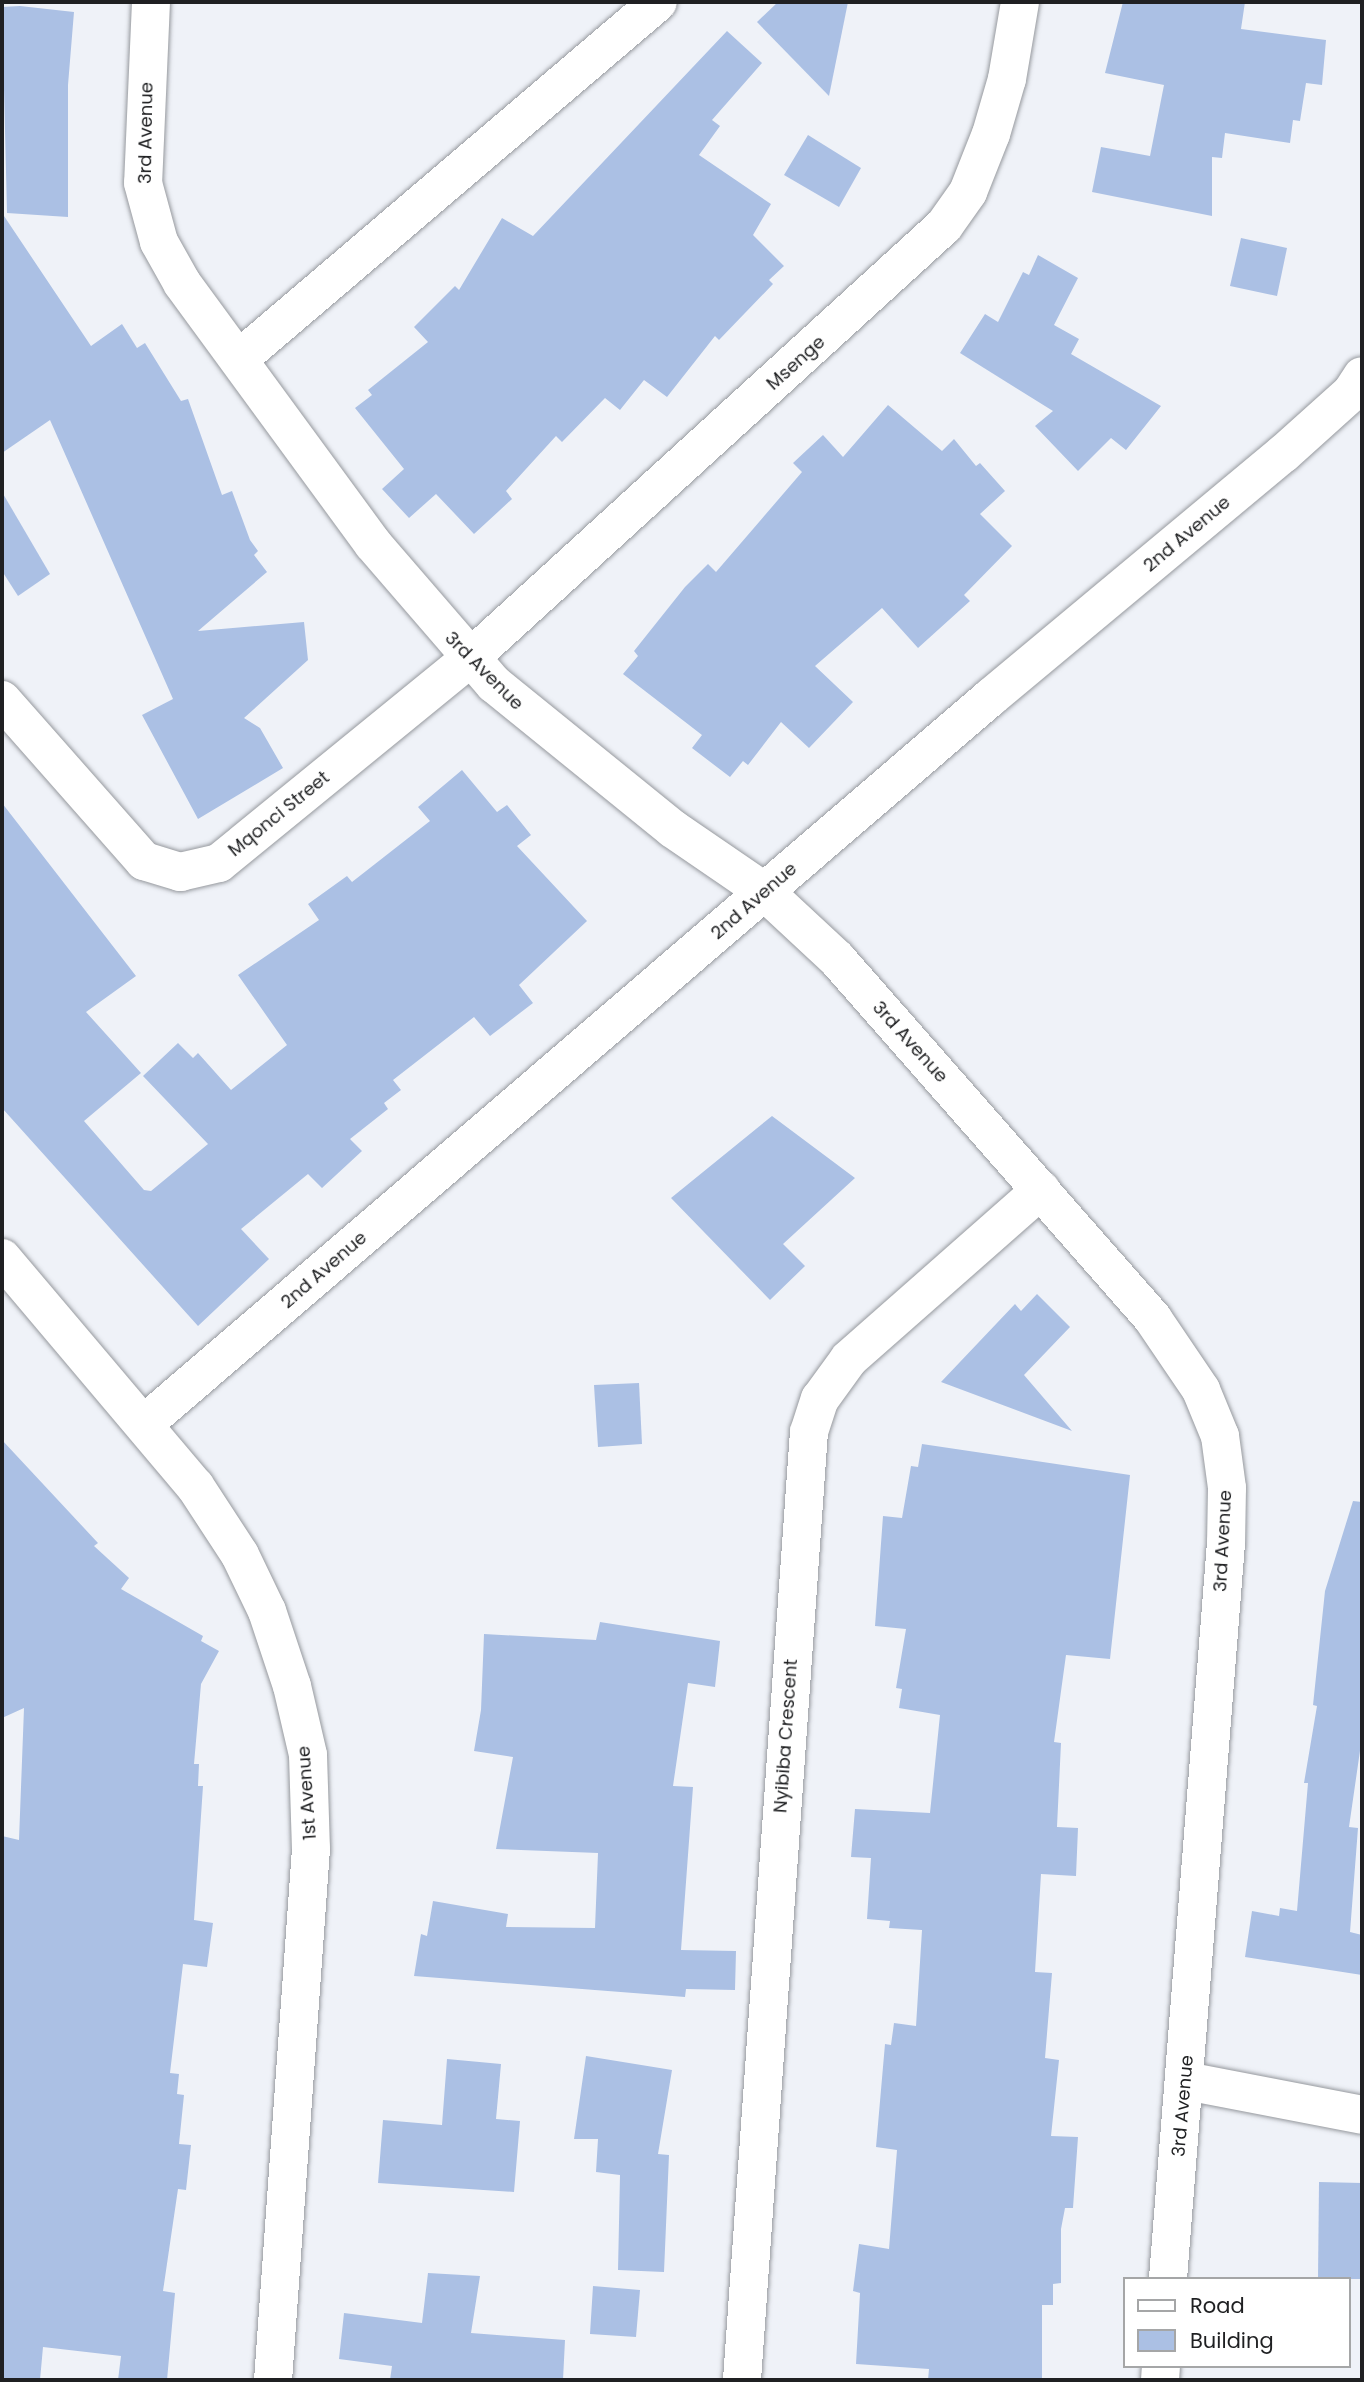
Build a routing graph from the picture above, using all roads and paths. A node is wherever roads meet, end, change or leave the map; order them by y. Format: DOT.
graph roads {
  1 [pos="151,2"];
  2 [pos="658,2"];
  3 [pos="1020,2"];
  4 [pos="239,359"];
  5 [pos="1362,376"];
  6 [pos="468,660"];
  7 [pos="2,699"];
  8 [pos="765,892"];
  9 [pos="1041,1190"];
  10 [pos="2,1258"];
  11 [pos="144,1424"];
  12 [pos="1186,2081"];
  13 [pos="1362,2115"];
  14 [pos="1168,2277"];
  15 [pos="273,2380"];
  16 [pos="742,2380"];
  1 -- 4 [label="street, 3rd Avenue"];
  2 -- 4 [label="street"];
  3 -- 6 [label="street, Msenge"];
  4 -- 6 [label="street, 3rd Avenue"];
  5 -- 8 [label="street, 2nd Avenue"];
  6 -- 7 [label="street, Mqonci Street"];
  6 -- 8 [label="street, 3rd Avenue"];
  8 -- 9 [label="street, 3rd Avenue"];
  8 -- 11 [label="street, 2nd Avenue"];
  9 -- 12 [label="street, 3rd Avenue"];
  9 -- 16 [label="street, Nyibiba Crescent"];
  10 -- 11 [label="street, 1st Avenue"];
  11 -- 15 [label="street, 1st Avenue"];
  12 -- 13 [label="street"];
  12 -- 14 [label="street, 3rd Avenue"];
}
